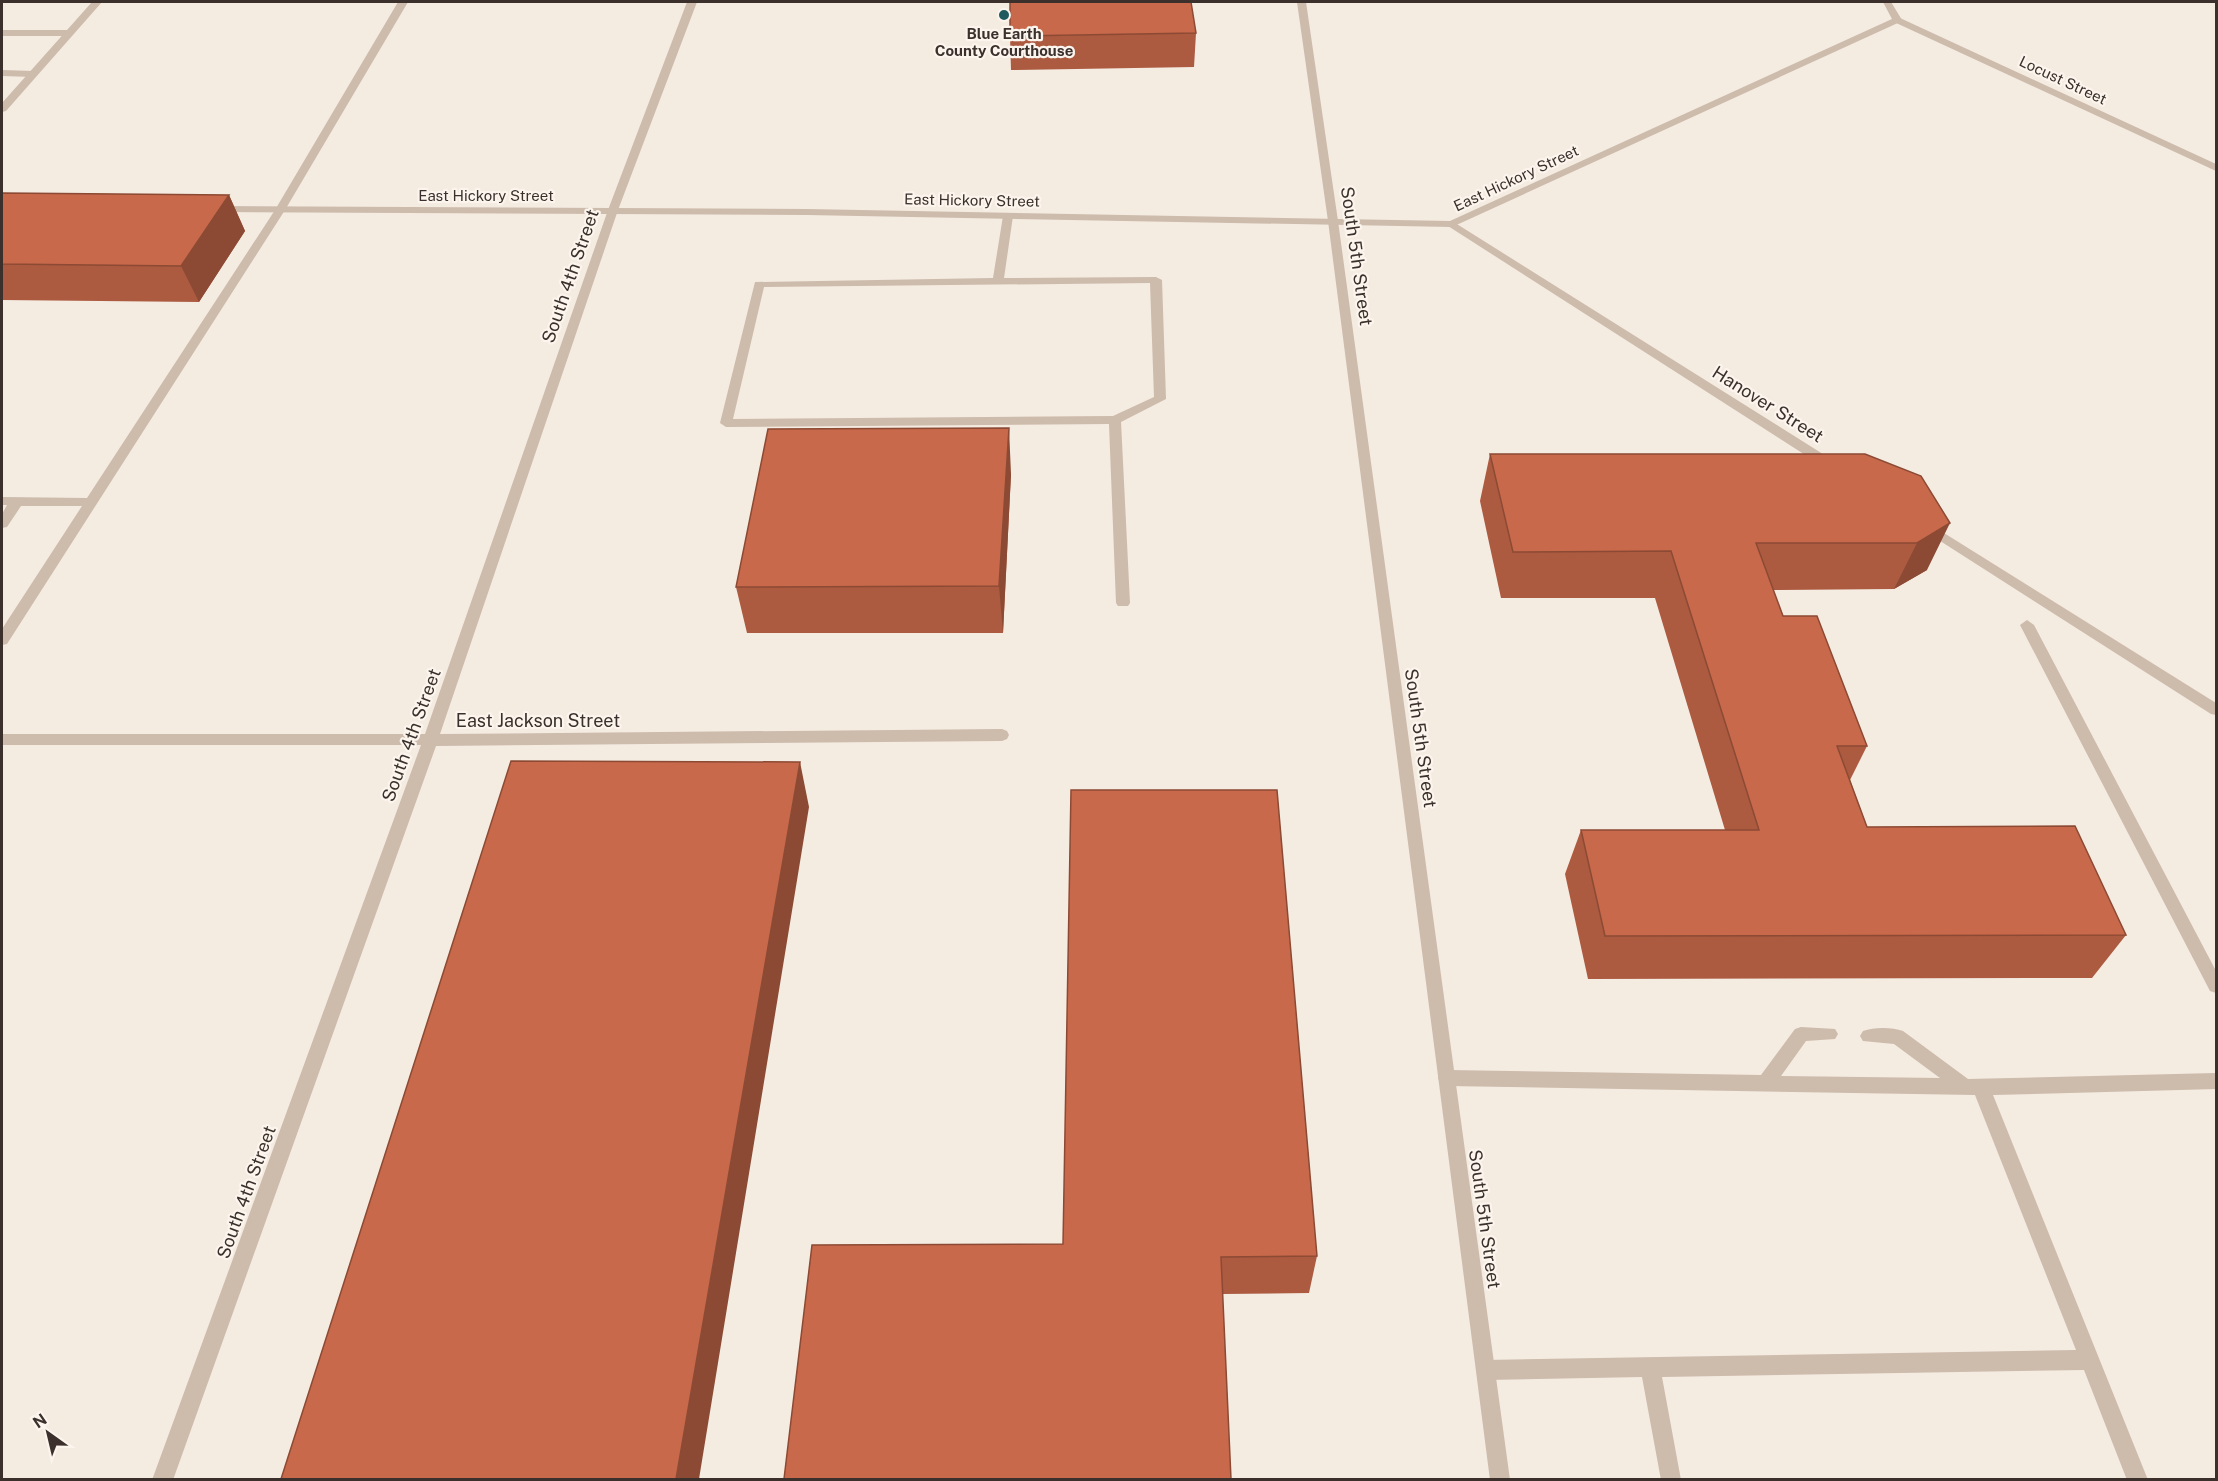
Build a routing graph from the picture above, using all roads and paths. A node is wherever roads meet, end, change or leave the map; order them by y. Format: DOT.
graph roads {
  1 [pos="97,2"];
  2 [pos="403,2"];
  3 [pos="692,2"];
  4 [pos="1301,2"];
  5 [pos="1887,2"];
  6 [pos="1897,20"];
  7 [pos="2,33"];
  8 [pos="69,33"];
  9 [pos="2,74"];
  10 [pos="33,74"];
  11 [pos="2,109"];
  12 [pos="2217,168"];
  13 [pos="210,209"];
  14 [pos="280,210"];
  15 [pos="613,210"];
  16 [pos="1008,216"];
  17 [pos="1333,221"];
  18 [pos="1452,224"];
  19 [pos="998,281"];
  20 [pos="1115,420"];
  21 [pos="1845,474"];
  22 [pos="2,501"];
  23 [pos="17,501"];
  24 [pos="91,502"];
  25 [pos="1916,519"];
  26 [pos="2,524"];
  27 [pos="1123,603"];
  28 [pos="2027,625"];
  29 [pos="2,640"];
  30 [pos="2217,710"];
  31 [pos="1002,735"];
  32 [pos="2,739"];
  33 [pos="431,739"];
  34 [pos="2217,986"];
  35 [pos="1829,1034"];
  36 [pos="1869,1036"];
  37 [pos="1447,1078"];
  38 [pos="2217,1081"];
  39 [pos="1766,1083"];
  40 [pos="1973,1087"];
  41 [pos="2090,1360"];
  42 [pos="1650,1368"];
  43 [pos="1486,1371"];
  44 [pos="162,1479"];
  45 [pos="1500,1479"];
  46 [pos="1671,1479"];
  47 [pos="2138,1479"];
  1 -- 8 [label="street"];
  2 -- 14 [label="street"];
  3 -- 15 [label="street, South 4th Street"];
  4 -- 17 [label="street, South 5th Street"];
  5 -- 6 [label="street"];
  6 -- 12 [label="street, Locust Street"];
  6 -- 18 [label="street, East Hickory Street"];
  7 -- 8 [label="street"];
  8 -- 10 [label="street"];
  9 -- 10 [label="street"];
  10 -- 11 [label="street"];
  13 -- 14 [label="street, East Hickory Street"];
  14 -- 15 [label="street, East Hickory Street"];
  14 -- 24 [label="street"];
  15 -- 16 [label="street, East Hickory Street"];
  15 -- 33 [label="street, South 4th Street"];
  16 -- 17 [label="street, East Hickory Street"];
  16 -- 19 [label="street"];
  17 -- 18 [label="street, East Hickory Street"];
  17 -- 37 [label="street, South 5th Street"];
  18 -- 21 [label="street, Hanover Street"];
  19 -- 20 [label="street"];
  19 -- 20 [label="street"];
  20 -- 27 [label="street"];
  22 -- 23 [label="street"];
  23 -- 24 [label="street"];
  23 -- 26 [label="street"];
  24 -- 29 [label="street"];
  25 -- 30 [label="street"];
  28 -- 34 [label="street"];
  31 -- 33 [label="street, East Jackson Street"];
  32 -- 33 [label="street, East Jackson Street"];
  33 -- 44 [label="street, South 4th Street"];
  35 -- 39 [label="street"];
  36 -- 40 [label="street"];
  37 -- 39 [label="street"];
  37 -- 43 [label="street, South 5th Street"];
  38 -- 40 [label="street"];
  39 -- 40 [label="street"];
  40 -- 41 [label="street"];
  41 -- 42 [label="street"];
  41 -- 47 [label="street"];
  42 -- 43 [label="street"];
  42 -- 46 [label="street"];
  43 -- 45 [label="street, South 5th Street"];
}
